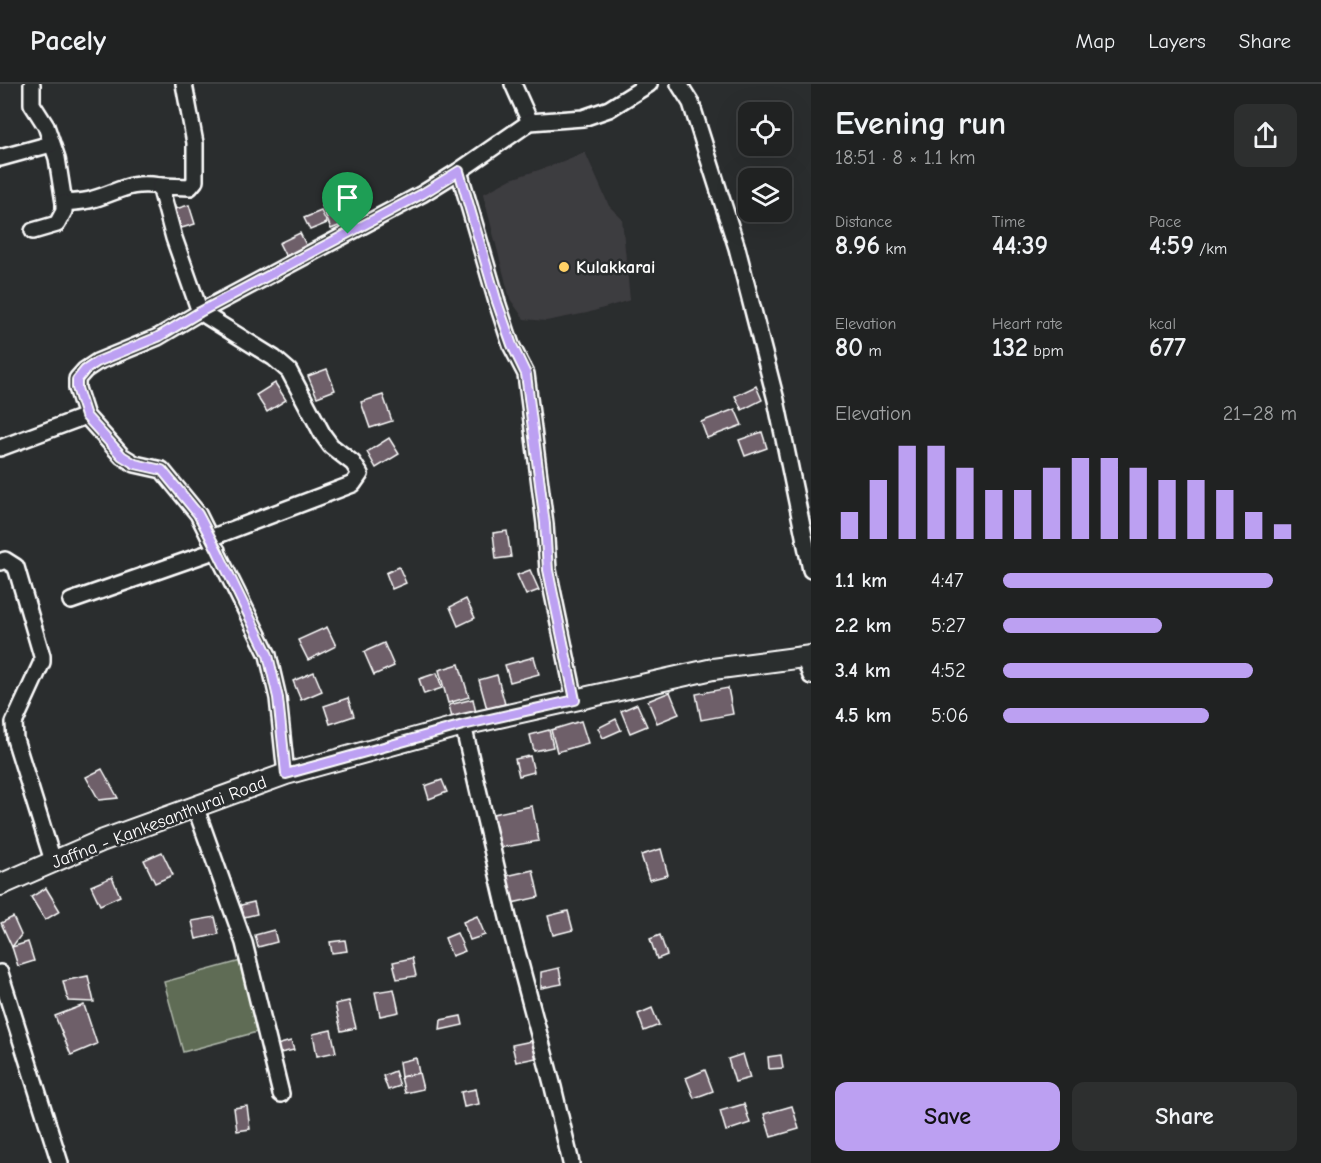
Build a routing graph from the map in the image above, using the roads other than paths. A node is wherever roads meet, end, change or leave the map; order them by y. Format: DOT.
graph roads {
  1 [pos="32,84"];
  2 [pos="184,84"];
  3 [pos="513,84"];
  4 [pos="649,84"];
  5 [pos="679,84"];
  6 [pos="530,122"];
  7 [pos="51,144"];
  8 [pos="0,159"];
  9 [pos="459,171"];
  10 [pos="160,186"];
  11 [pos="64,203"];
  12 [pos="33,231"];
  13 [pos="200,312"];
  14 [pos="86,416"];
  15 [pos="2,442"];
  16 [pos="213,544"];
  17 [pos="0,561"];
  18 [pos="811,570"];
  19 [pos="71,601"];
  20 [pos="807,657"];
  21 [pos="811,676"];
  22 [pos="575,700"];
  23 [pos="463,725"];
  24 [pos="286,774"];
  25 [pos="195,806"];
  26 [pos="53,861"];
  27 [pos="0,885"];
  28 [pos="0,973"];
  29 [pos="281,1094"];
  30 [pos="60,1163"];
  31 [pos="571,1163"];
  1 -- 7 [label="street"];
  2 -- 10 [label="street"];
  3 -- 6 [label="street"];
  4 -- 6 [label="street"];
  5 -- 18 [label="street"];
  6 -- 9 [label="street"];
  7 -- 8 [label="street"];
  7 -- 11 [label="street"];
  9 -- 13 [label="street"];
  9 -- 22 [label="street"];
  10 -- 11 [label="street"];
  10 -- 13 [label="street"];
  11 -- 12 [label="street"];
  13 -- 14 [label="street"];
  13 -- 16 [label="street"];
  14 -- 15 [label="street"];
  14 -- 16 [label="street"];
  16 -- 19 [label="street"];
  16 -- 24 [label="street"];
  17 -- 26 [label="street"];
  20 -- 21 [label="street"];
  20 -- 22 [label="main road, Jaffna - Kankesanthurai Road"];
  22 -- 23 [label="main road, Jaffna - Kankesanthurai Road"];
  23 -- 24 [label="main road, Jaffna - Kankesanthurai Road"];
  23 -- 31 [label="street"];
  24 -- 25 [label="main road, Jaffna - Kankesanthurai Road"];
  25 -- 26 [label="main road, Jaffna - Kankesanthurai Road"];
  25 -- 29 [label="street"];
  26 -- 27 [label="main road, Jaffna - Kankesanthurai Road"];
  28 -- 30 [label="street"];
}
